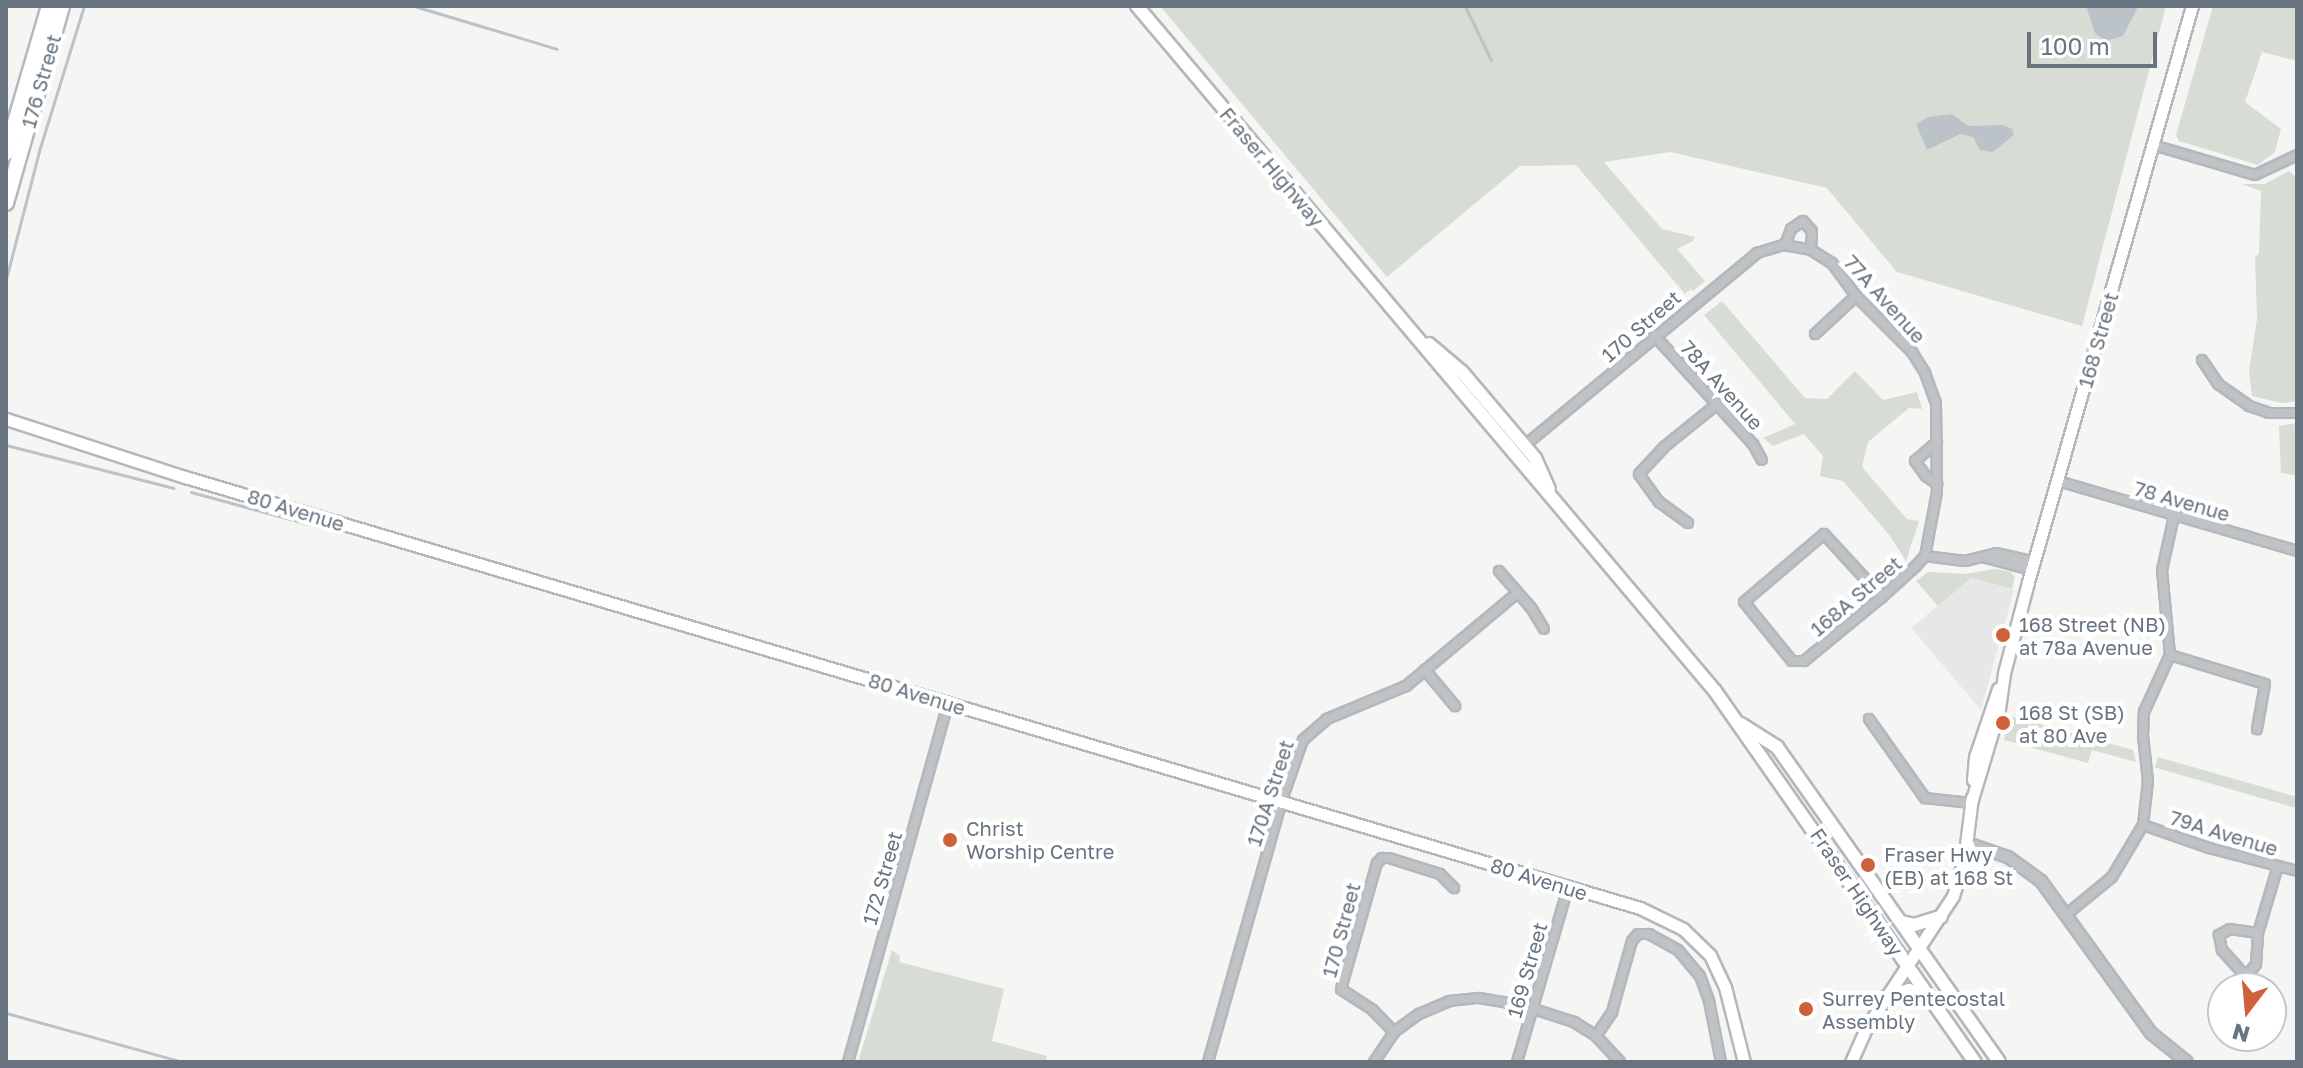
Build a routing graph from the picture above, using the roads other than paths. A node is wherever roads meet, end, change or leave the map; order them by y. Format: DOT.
graph roads {
  1 [pos="49,6"];
  2 [pos="62,6"];
  3 [pos="1137,6"];
  4 [pos="2192,6"];
  5 [pos="2153,145"];
  6 [pos="6,153"];
  7 [pos="2297,155"];
  8 [pos="6,203"];
  9 [pos="1785,245"];
  10 [pos="1811,250"];
  11 [pos="1856,296"];
  12 [pos="1408,327"];
  13 [pos="1815,334"];
  14 [pos="1654,335"];
  15 [pos="2202,360"];
  16 [pos="1458,388"];
  17 [pos="1936,403"];
  18 [pos="1716,405"];
  19 [pos="1496,412"];
  20 [pos="2297,413"];
  21 [pos="6,419"];
  22 [pos="1937,442"];
  23 [pos="1524,446"];
  24 [pos="1762,460"];
  25 [pos="2058,481"];
  26 [pos="1937,484"];
  27 [pos="1557,505"];
  28 [pos="2174,516"];
  29 [pos="1688,523"];
  30 [pos="2297,551"];
  31 [pos="1925,556"];
  32 [pos="2033,566"];
  33 [pos="1499,571"];
  34 [pos="1516,594"];
  35 [pos="1882,597"];
  36 [pos="1544,629"];
  37 [pos="2170,655"];
  38 [pos="1425,670"];
  39 [pos="948,703"];
  40 [pos="1455,706"];
  41 [pos="1869,719"];
  42 [pos="1738,722"];
  43 [pos="2257,729"];
  44 [pos="1281,802"];
  45 [pos="1971,803"];
  46 [pos="2143,825"];
  47 [pos="1967,843"];
  48 [pos="2278,866"];
  49 [pos="2297,871"];
  50 [pos="1454,888"];
  51 [pos="1568,888"];
  52 [pos="2067,914"];
  53 [pos="1941,917"];
  54 [pos="1902,922"];
  55 [pos="2258,933"];
  56 [pos="1920,949"];
  57 [pos="1908,967"];
  58 [pos="1888,996"];
  59 [pos="1929,999"];
  60 [pos="1533,1008"];
  61 [pos="1394,1032"];
  62 [pos="1596,1036"];
  63 [pos="848,1062"];
  64 [pos="1208,1062"];
  65 [pos="1374,1062"];
  66 [pos="1517,1062"];
  67 [pos="1620,1062"];
  68 [pos="1721,1062"];
  69 [pos="1744,1062"];
  70 [pos="1851,1062"];
  71 [pos="1975,1062"];
  72 [pos="1999,1062"];
  73 [pos="2187,1062"];
  1 -- 6 [label="highway, 176 Street"];
  2 -- 8 [label="highway, 176 Street"];
  3 -- 12 [label="main road, Fraser Highway"];
  4 -- 5 [label="main road, 168 Street"];
  5 -- 7 [label="street"];
  5 -- 25 [label="main road, 168 Street"];
  9 -- 10 [label="street, 77A Avenue"];
  9 -- 10 [label="street"];
  9 -- 14 [label="street, 170 Street"];
  10 -- 11 [label="street, 77A Avenue"];
  11 -- 13 [label="street"];
  11 -- 17 [label="street, 77A Avenue"];
  12 -- 16 [label="main road, Fraser Highway"];
  12 -- 19 [label="main road, Fraser Highway"];
  14 -- 18 [label="street, 78A Avenue"];
  14 -- 23 [label="street, 170 Street"];
  15 -- 20 [label="street"];
  16 -- 19 [label="main road"];
  16 -- 27 [label="main road, Fraser Highway"];
  17 -- 22 [label="street, 168A Street"];
  18 -- 24 [label="street, 78A Avenue"];
  18 -- 29 [label="street"];
  19 -- 23 [label="main road, Fraser Highway"];
  21 -- 39 [label="main road, 80 Avenue"];
  22 -- 26 [label="street, 168A Street"];
  22 -- 26 [label="street"];
  23 -- 27 [label="main road, Fraser Highway"];
  25 -- 28 [label="street, 78 Avenue"];
  25 -- 32 [label="main road, 168 Street"];
  26 -- 31 [label="street, 168A Street"];
  27 -- 42 [label="main road, Fraser Highway"];
  28 -- 30 [label="street, 78 Avenue"];
  28 -- 37 [label="street"];
  31 -- 32 [label="street"];
  31 -- 35 [label="street, 168A Street"];
  32 -- 45 [label="main road, 168 Street"];
  33 -- 34 [label="street"];
  34 -- 36 [label="street"];
  34 -- 38 [label="street, 170A Street"];
  35 -- 35 [label="street, 168A Street"];
  37 -- 43 [label="street"];
  37 -- 46 [label="street"];
  38 -- 40 [label="street"];
  38 -- 44 [label="street, 170A Street"];
  39 -- 44 [label="main road, 80 Avenue"];
  39 -- 63 [label="street, 172 Street"];
  41 -- 45 [label="street"];
  42 -- 54 [label="main road, Fraser Highway"];
  42 -- 57 [label="main road, Fraser Highway"];
  44 -- 51 [label="main road, 80 Avenue"];
  44 -- 64 [label="street, 170A Street"];
  45 -- 47 [label="main road, 168 Street"];
  46 -- 48 [label="street, 79A Avenue"];
  46 -- 52 [label="street"];
  47 -- 52 [label="street"];
  47 -- 53 [label="main road, 168 Street"];
  48 -- 49 [label="street, 79A Avenue"];
  48 -- 55 [label="street"];
  50 -- 61 [label="street, 170 Street"];
  51 -- 60 [label="street, 169 Street"];
  51 -- 69 [label="main road, 80 Avenue"];
  52 -- 73 [label="street"];
  53 -- 54 [label="main road"];
  53 -- 56 [label="main road, 168 Street"];
  54 -- 56 [label="main road, Fraser Highway"];
  55 -- 55 [label="street"];
  56 -- 57 [label="main road, 168 Street"];
  56 -- 72 [label="main road, Fraser Highway"];
  57 -- 58 [label="main road, 168 Street"];
  57 -- 59 [label="main road, Fraser Highway"];
  58 -- 59 [label="main road"];
  58 -- 70 [label="main road, 168 Street"];
  59 -- 71 [label="main road, Fraser Highway"];
  60 -- 61 [label="street"];
  60 -- 62 [label="street"];
  60 -- 66 [label="street, 169 Street"];
  61 -- 65 [label="street"];
  62 -- 67 [label="street"];
  62 -- 68 [label="street"];
}
